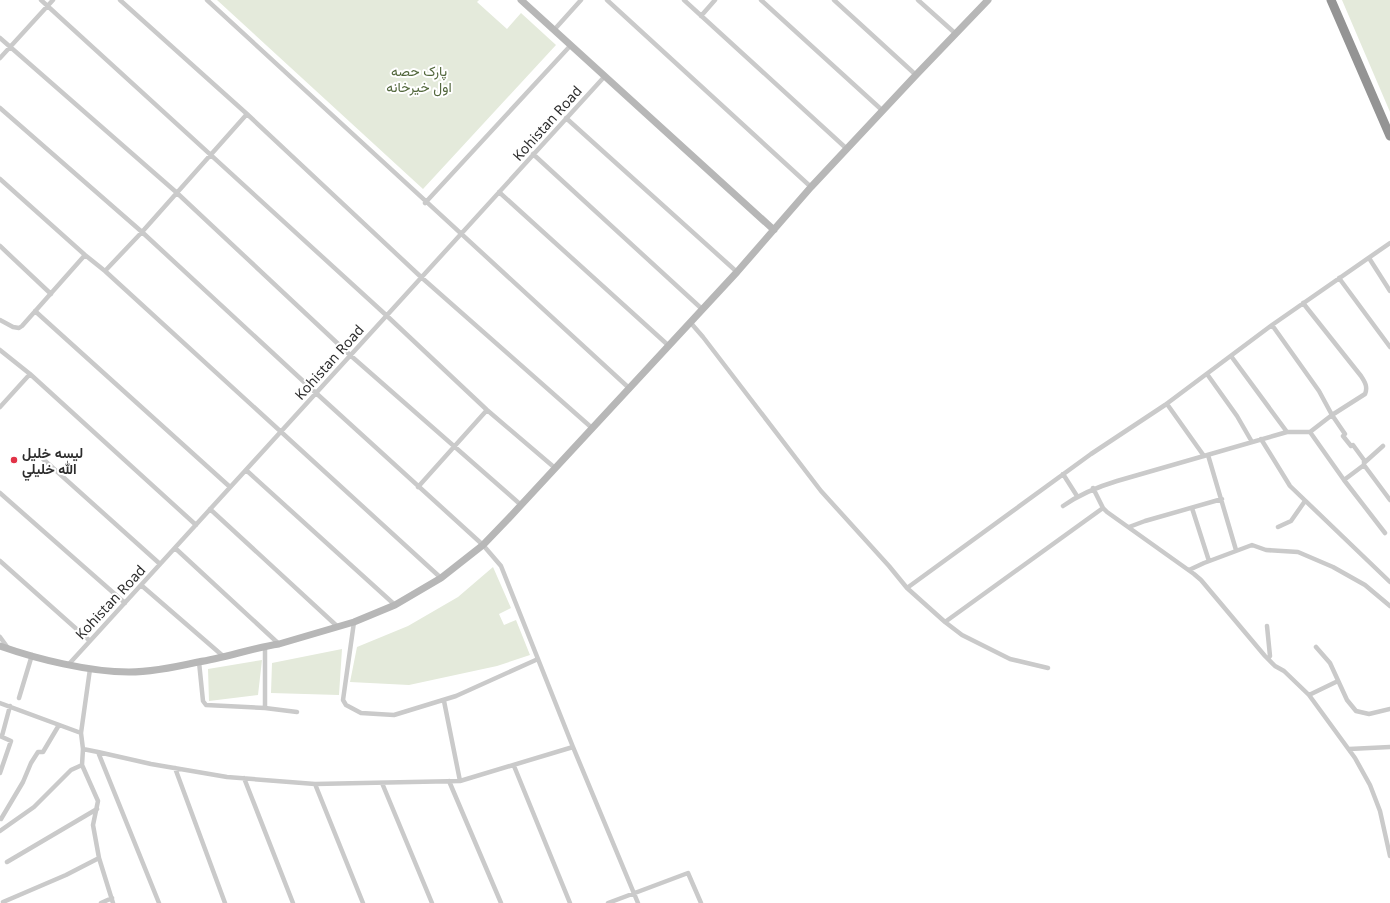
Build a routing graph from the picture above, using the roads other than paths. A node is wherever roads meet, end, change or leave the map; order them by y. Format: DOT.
graph roads {
  1 [pos="41,0"];
  2 [pos="53,0"];
  3 [pos="120,0"];
  4 [pos="207,0"];
  5 [pos="522,0"];
  6 [pos="581,0"];
  7 [pos="607,0"];
  8 [pos="684,0"];
  9 [pos="715,0"];
  10 [pos="761,0"];
  11 [pos="834,0"];
  12 [pos="918,0"];
  13 [pos="988,0"];
  14 [pos="1331,0"];
  15 [pos="48,6"];
  16 [pos="701,16"];
  17 [pos="554,30"];
  18 [pos="956,34"];
  19 [pos="0,38"];
  20 [pos="571,45"];
  21 [pos="10,47"];
  22 [pos="0,58"];
  23 [pos="916,75"];
  24 [pos="605,76"];
  25 [pos="0,108"];
  26 [pos="883,111"];
  27 [pos="247,114"];
  28 [pos="566,118"];
  29 [pos="1390,136"];
  30 [pos="847,149"];
  31 [pos="533,154"];
  32 [pos="210,155"];
  33 [pos="0,179"];
  34 [pos="811,188"];
  35 [pos="176,192"];
  36 [pos="499,192"];
  37 [pos="426,203"];
  38 [pos="774,230"];
  39 [pos="142,232"];
  40 [pos="460,234"];
  41 [pos="1390,244"];
  42 [pos="0,246"];
  43 [pos="85,255"];
  44 [pos="1369,258"];
  45 [pos="105,271"];
  46 [pos="737,272"];
  47 [pos="421,277"];
  48 [pos="1339,278"];
  49 [pos="1390,291"];
  50 [pos="51,294"];
  51 [pos="1304,303"];
  52 [pos="702,309"];
  53 [pos="36,311"];
  54 [pos="386,316"];
  55 [pos="0,320"];
  56 [pos="690,322"];
  57 [pos="1272,325"];
  58 [pos="669,346"];
  59 [pos="1390,347"];
  60 [pos="0,350"];
  61 [pos="350,355"];
  62 [pos="1231,356"];
  63 [pos="30,374"];
  64 [pos="1207,374"];
  65 [pos="629,388"];
  66 [pos="316,393"];
  67 [pos="1167,404"];
  68 [pos="0,407"];
  69 [pos="487,410"];
  70 [pos="1332,415"];
  71 [pos="592,428"];
  72 [pos="280,432"];
  73 [pos="1287,432"];
  74 [pos="1310,432"];
  75 [pos="1261,439"];
  76 [pos="1252,442"];
  77 [pos="454,446"];
  78 [pos="1383,446"];
  79 [pos="1206,456"];
  80 [pos="43,459"];
  81 [pos="1364,464"];
  82 [pos="555,468"];
  83 [pos="246,470"];
  84 [pos="1063,474"];
  85 [pos="1344,480"];
  86 [pos="230,487"];
  87 [pos="418,487"];
  88 [pos="1094,488"];
  89 [pos="0,493"];
  90 [pos="1077,496"];
  91 [pos="1222,499"];
  92 [pos="1390,500"];
  93 [pos="1305,501"];
  94 [pos="521,505"];
  95 [pos="1063,506"];
  96 [pos="1103,508"];
  97 [pos="1192,508"];
  98 [pos="210,509"];
  99 [pos="196,525"];
  100 [pos="1129,527"];
  101 [pos="1278,528"];
  102 [pos="1385,533"];
  103 [pos="483,545"];
  104 [pos="175,548"];
  105 [pos="1236,550"];
  106 [pos="0,560"];
  107 [pos="1209,561"];
  108 [pos="160,564"];
  109 [pos="1189,570"];
  110 [pos="441,578"];
  111 [pos="1390,582"];
  112 [pos="141,585"];
  113 [pos="907,588"];
  114 [pos="125,602"];
  115 [pos="396,606"];
  116 [pos="1390,606"];
  117 [pos="354,622"];
  118 [pos="945,622"];
  119 [pos="1267,626"];
  120 [pos="338,627"];
  121 [pos="0,637"];
  122 [pos="90,640"];
  123 [pos="279,644"];
  124 [pos="0,646"];
  125 [pos="265,646"];
  126 [pos="1316,647"];
  127 [pos="9,649"];
  128 [pos="32,656"];
  129 [pos="223,656"];
  130 [pos="538,659"];
  131 [pos="1268,659"];
  132 [pos="199,662"];
  133 [pos="69,664"];
  134 [pos="1048,668"];
  135 [pos="90,669"];
  136 [pos="1338,681"];
  137 [pos="1309,695"];
  138 [pos="19,698"];
  139 [pos="444,701"];
  140 [pos="0,703"];
  141 [pos="10,706"];
  142 [pos="265,708"];
  143 [pos="1390,709"];
  144 [pos="297,712"];
  145 [pos="59,725"];
  146 [pos="81,733"];
  147 [pos="1,736"];
  148 [pos="574,747"];
  149 [pos="1390,748"];
  150 [pos="1349,749"];
  151 [pos="83,750"];
  152 [pos="98,752"];
  153 [pos="82,765"];
  154 [pos="514,766"];
  155 [pos="175,768"];
  156 [pos="0,773"];
  157 [pos="244,778"];
  158 [pos="460,781"];
  159 [pos="382,782"];
  160 [pos="450,782"];
  161 [pos="315,784"];
  162 [pos="97,809"];
  163 [pos="0,818"];
  164 [pos="8,825"];
  165 [pos="0,831"];
  166 [pos="1390,856"];
  167 [pos="99,858"];
  168 [pos="6,862"];
  169 [pos="633,893"];
  170 [pos="112,901"];
  171 [pos="3,902"];
  172 [pos="101,903"];
  173 [pos="160,903"];
  174 [pos="225,903"];
  175 [pos="293,903"];
  176 [pos="363,903"];
  177 [pos="432,903"];
  178 [pos="501,903"];
  179 [pos="570,903"];
  180 [pos="608,903"];
  181 [pos="638,903"];
  182 [pos="701,903"];
  1 -- 15 [label="street"];
  2 -- 15 [label="street"];
  3 -- 27 [label="street"];
  4 -- 37 [label="street"];
  5 -- 17 [label="main road"];
  6 -- 17 [label="street"];
  7 -- 34 [label="street"];
  8 -- 16 [label="street"];
  9 -- 16 [label="street"];
  10 -- 26 [label="street"];
  11 -- 23 [label="street"];
  12 -- 18 [label="street"];
  13 -- 18 [label="main road"];
  14 -- 29 [label="highway"];
  15 -- 21 [label="street"];
  15 -- 32 [label="street"];
  16 -- 30 [label="street"];
  17 -- 20 [label="main road"];
  18 -- 23 [label="main road"];
  19 -- 21 [label="street"];
  20 -- 24 [label="main road"];
  20 -- 37 [label="street"];
  21 -- 22 [label="street"];
  21 -- 35 [label="street"];
  23 -- 26 [label="main road"];
  24 -- 28 [label="street, Kohistan Road"];
  24 -- 38 [label="main road"];
  25 -- 39 [label="street"];
  26 -- 30 [label="main road"];
  27 -- 32 [label="street"];
  27 -- 47 [label="street"];
  28 -- 31 [label="street, Kohistan Road"];
  28 -- 46 [label="street"];
  30 -- 34 [label="main road"];
  31 -- 36 [label="street, Kohistan Road"];
  31 -- 52 [label="street"];
  32 -- 35 [label="street"];
  32 -- 54 [label="street"];
  33 -- 43 [label="street"];
  34 -- 38 [label="main road"];
  35 -- 39 [label="street"];
  35 -- 61 [label="street"];
  36 -- 40 [label="street, Kohistan Road"];
  36 -- 58 [label="street"];
  37 -- 40 [label="street"];
  38 -- 46 [label="main road"];
  39 -- 45 [label="street"];
  39 -- 66 [label="street"];
  40 -- 47 [label="street, Kohistan Road"];
  40 -- 65 [label="street"];
  41 -- 44 [label="street"];
  42 -- 50 [label="street"];
  43 -- 45 [label="street"];
  43 -- 50 [label="street"];
  44 -- 48 [label="street"];
  44 -- 49 [label="street"];
  45 -- 72 [label="street"];
  46 -- 52 [label="main road"];
  47 -- 54 [label="street, Kohistan Road"];
  47 -- 71 [label="street"];
  48 -- 51 [label="street"];
  48 -- 59 [label="street"];
  50 -- 53 [label="street"];
  51 -- 57 [label="street"];
  51 -- 70 [label="street"];
  52 -- 56 [label="main road"];
  53 -- 55 [label="street"];
  53 -- 86 [label="street"];
  54 -- 61 [label="street, Kohistan Road"];
  54 -- 69 [label="street"];
  56 -- 58 [label="main road"];
  56 -- 113 [label="street"];
  57 -- 62 [label="street"];
  57 -- 70 [label="street"];
  58 -- 65 [label="main road"];
  60 -- 63 [label="street"];
  61 -- 66 [label="street, Kohistan Road"];
  61 -- 77 [label="street"];
  62 -- 64 [label="street"];
  62 -- 73 [label="street"];
  63 -- 68 [label="street"];
  63 -- 99 [label="street"];
  64 -- 67 [label="street"];
  64 -- 76 [label="street"];
  65 -- 71 [label="main road"];
  66 -- 72 [label="street, Kohistan Road"];
  66 -- 87 [label="street"];
  67 -- 79 [label="street"];
  67 -- 84 [label="street"];
  69 -- 77 [label="street"];
  69 -- 82 [label="street"];
  70 -- 74 [label="street"];
  70 -- 81 [label="street"];
  71 -- 82 [label="main road"];
  72 -- 83 [label="street, Kohistan Road"];
  72 -- 110 [label="street"];
  73 -- 74 [label="street"];
  73 -- 75 [label="street"];
  74 -- 85 [label="street"];
  75 -- 76 [label="street"];
  75 -- 93 [label="street"];
  76 -- 79 [label="street"];
  77 -- 87 [label="street"];
  77 -- 94 [label="street"];
  78 -- 81 [label="street"];
  79 -- 88 [label="street"];
  79 -- 91 [label="street"];
  80 -- 108 [label="street"];
  81 -- 85 [label="street"];
  81 -- 92 [label="street"];
  82 -- 94 [label="main road"];
  83 -- 86 [label="street, Kohistan Road"];
  83 -- 115 [label="street"];
  84 -- 90 [label="street"];
  84 -- 113 [label="street"];
  85 -- 102 [label="street"];
  86 -- 98 [label="street, Kohistan Road"];
  87 -- 103 [label="street"];
  88 -- 90 [label="street"];
  88 -- 96 [label="street"];
  89 -- 114 [label="street"];
  90 -- 95 [label="street"];
  91 -- 97 [label="street"];
  91 -- 105 [label="street"];
  93 -- 101 [label="street"];
  93 -- 111 [label="street"];
  94 -- 103 [label="main road"];
  96 -- 100 [label="street"];
  96 -- 118 [label="street"];
  97 -- 100 [label="street"];
  97 -- 107 [label="street"];
  98 -- 99 [label="street, Kohistan Road"];
  98 -- 120 [label="street"];
  99 -- 104 [label="street, Kohistan Road"];
  100 -- 109 [label="street"];
  103 -- 110 [label="main road"];
  103 -- 130 [label="street"];
  104 -- 108 [label="street, Kohistan Road"];
  104 -- 123 [label="street"];
  105 -- 107 [label="street"];
  105 -- 116 [label="street"];
  106 -- 122 [label="street"];
  107 -- 109 [label="street"];
  108 -- 112 [label="street, Kohistan Road"];
  109 -- 131 [label="street"];
  110 -- 115 [label="main road"];
  112 -- 114 [label="street, Kohistan Road"];
  112 -- 129 [label="street"];
  113 -- 118 [label="street"];
  114 -- 122 [label="street, Kohistan Road"];
  115 -- 117 [label="main road"];
  117 -- 120 [label="main road"];
  117 -- 139 [label="street"];
  118 -- 134 [label="street"];
  119 -- 131 [label="street"];
  120 -- 123 [label="main road"];
  121 -- 127 [label="street"];
  122 -- 133 [label="street, Kohistan Road"];
  123 -- 125 [label="main road"];
  124 -- 127 [label="main road"];
  125 -- 129 [label="main road"];
  125 -- 142 [label="street"];
  126 -- 136 [label="street"];
  127 -- 128 [label="main road"];
  128 -- 133 [label="main road"];
  128 -- 138 [label="street"];
  129 -- 132 [label="main road"];
  130 -- 139 [label="street"];
  130 -- 148 [label="street"];
  131 -- 137 [label="street"];
  132 -- 135 [label="main road"];
  132 -- 142 [label="street"];
  133 -- 135 [label="main road"];
  135 -- 146 [label="street"];
  136 -- 137 [label="street"];
  136 -- 143 [label="street"];
  137 -- 150 [label="street"];
  139 -- 158 [label="street"];
  140 -- 141 [label="street"];
  141 -- 145 [label="street"];
  141 -- 147 [label="street"];
  142 -- 144 [label="street"];
  145 -- 146 [label="street"];
  145 -- 163 [label="street"];
  146 -- 151 [label="street"];
  147 -- 156 [label="street"];
  148 -- 154 [label="street"];
  148 -- 169 [label="street"];
  149 -- 150 [label="street"];
  150 -- 166 [label="street"];
  151 -- 152 [label="street"];
  151 -- 153 [label="street"];
  152 -- 155 [label="street"];
  152 -- 173 [label="street"];
  153 -- 162 [label="street"];
  153 -- 164 [label="street"];
  154 -- 158 [label="street"];
  154 -- 179 [label="street"];
  155 -- 157 [label="street"];
  155 -- 174 [label="street"];
  157 -- 161 [label="street"];
  157 -- 175 [label="street"];
  158 -- 160 [label="street"];
  159 -- 160 [label="street"];
  159 -- 161 [label="street"];
  159 -- 177 [label="street"];
  160 -- 178 [label="street"];
  161 -- 176 [label="street"];
  162 -- 167 [label="street"];
  162 -- 168 [label="street"];
  163 -- 164 [label="street"];
  164 -- 165 [label="street"];
  167 -- 170 [label="street"];
  167 -- 171 [label="street"];
  169 -- 180 [label="street"];
  169 -- 181 [label="street"];
  169 -- 182 [label="street"];
  170 -- 172 [label="street"];
}
